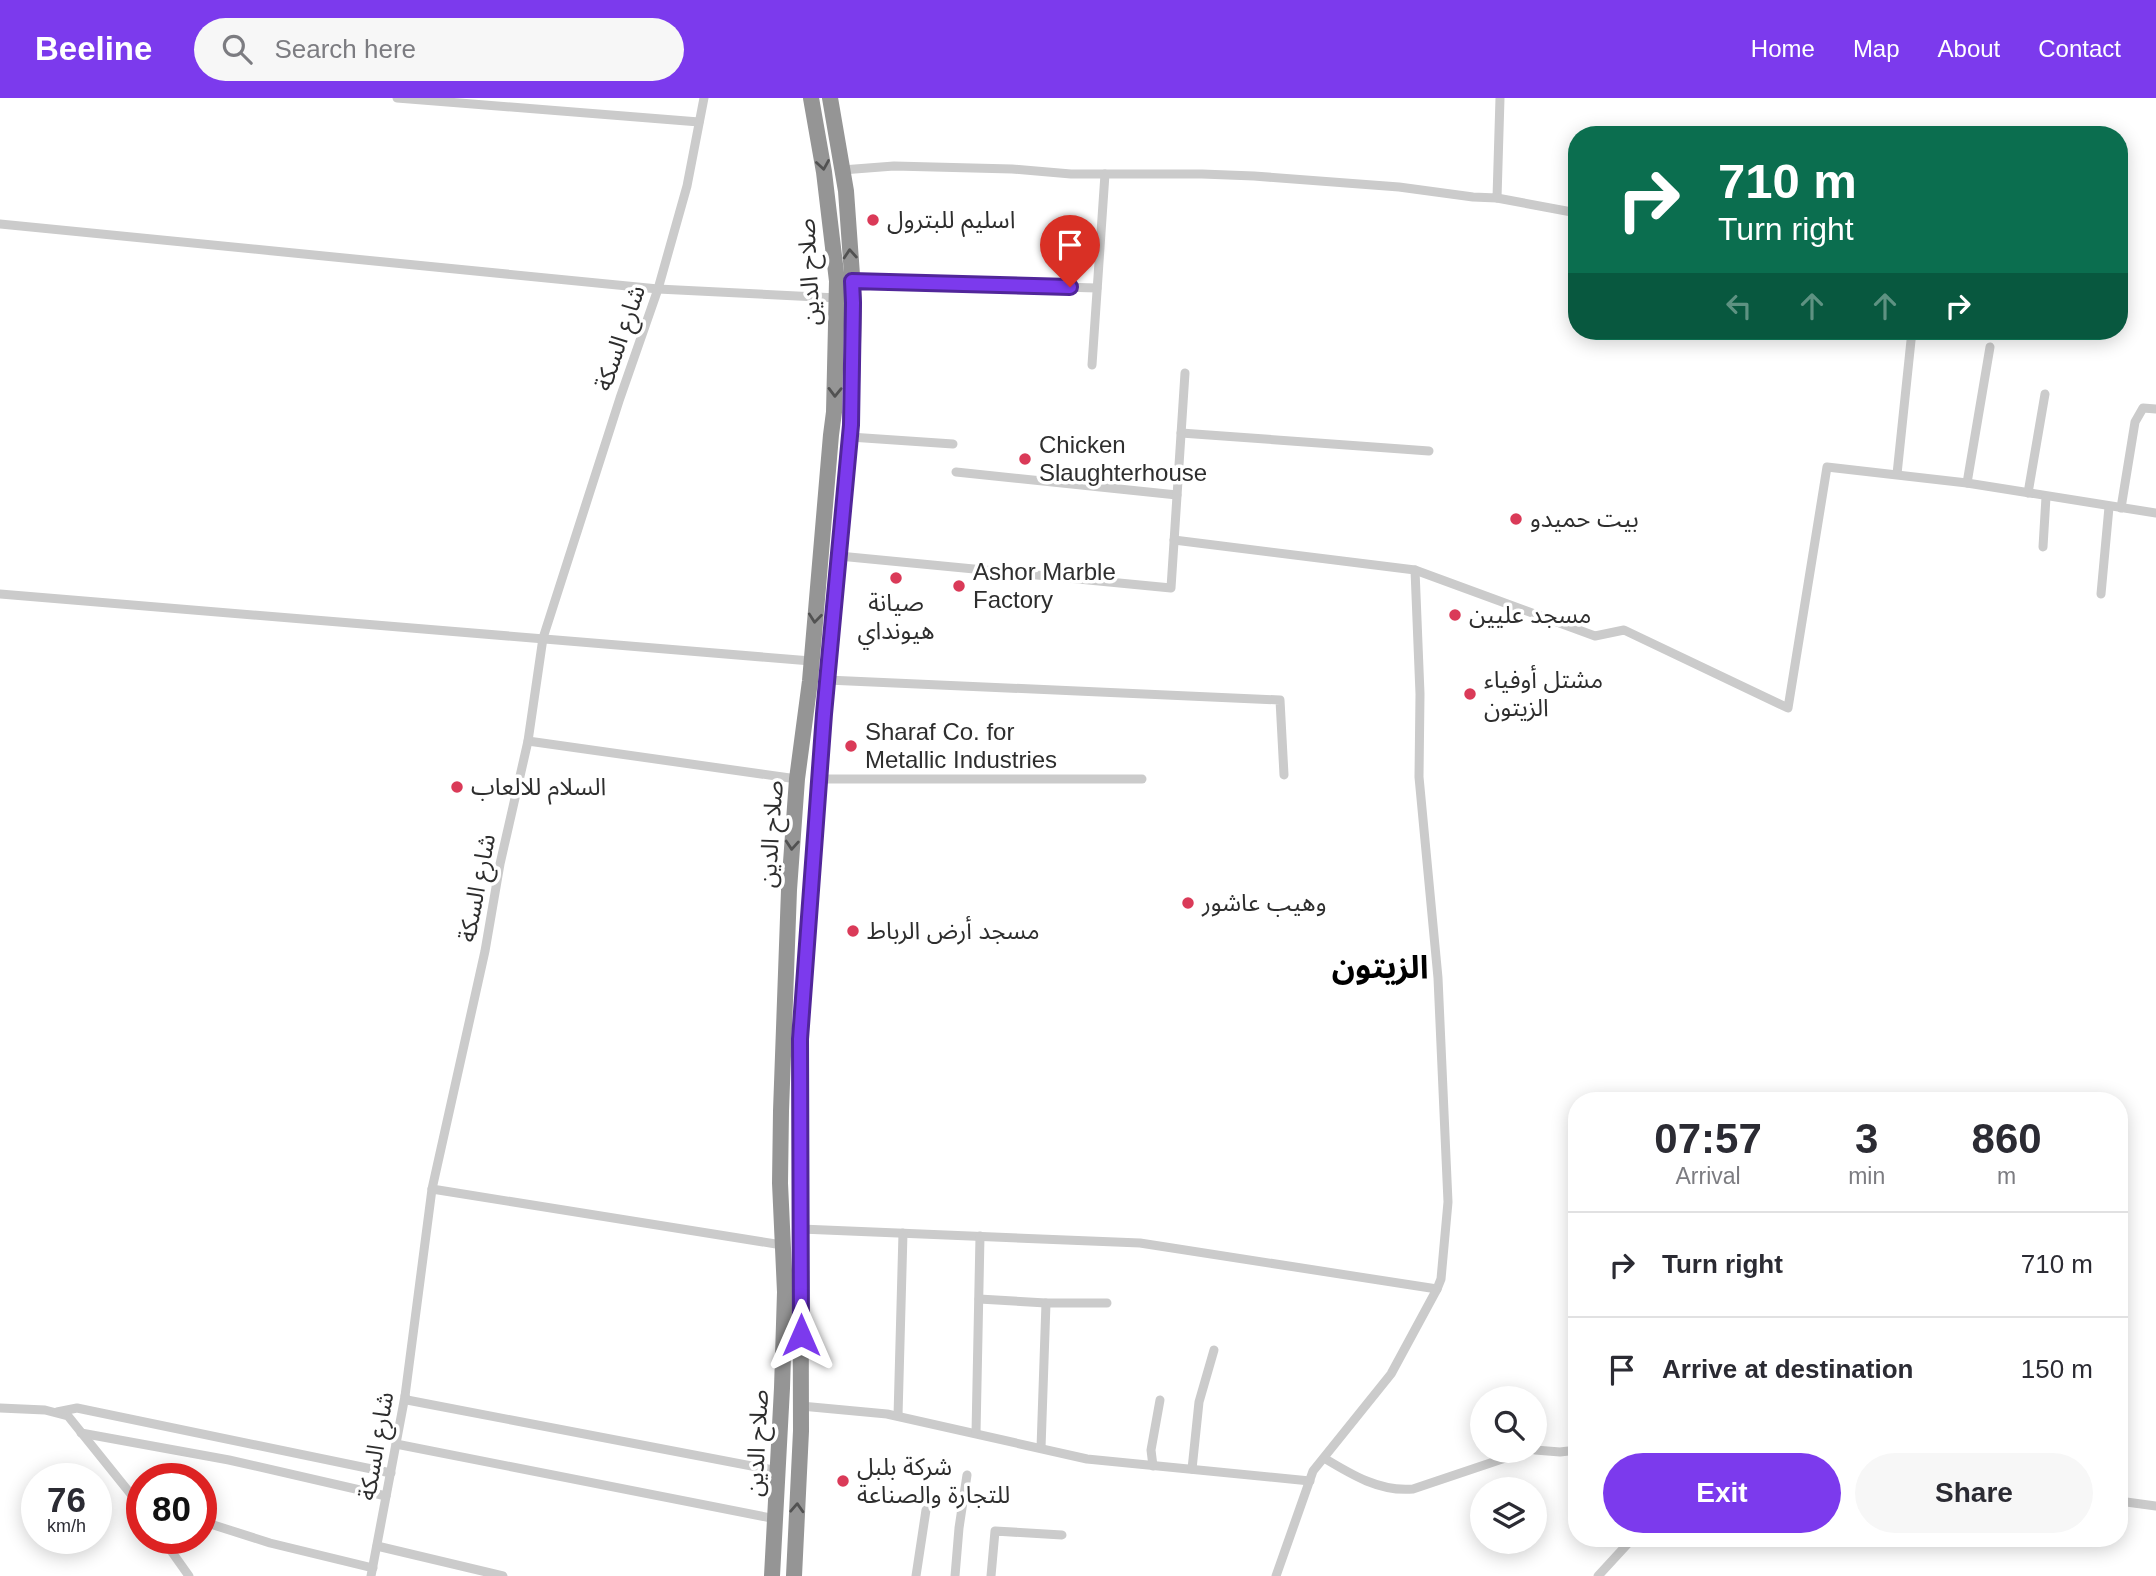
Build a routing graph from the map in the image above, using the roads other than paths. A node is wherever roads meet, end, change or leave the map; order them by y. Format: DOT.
graph roads {
  1 [pos="397,98"];
  2 [pos="704,98"];
  3 [pos="811,98"];
  4 [pos="830,98"];
  5 [pos="1500,98"];
  6 [pos="699,122"];
  7 [pos="842,170"];
  8 [pos="1105,174"];
  9 [pos="1497,198"];
  10 [pos="1568,211"];
  11 [pos="0,224"];
  12 [pos="852,281"];
  13 [pos="1097,288"];
  14 [pos="658,289"];
  15 [pos="837,298"];
  16 [pos="1911,340"];
  17 [pos="1990,347"];
  18 [pos="1092,365"];
  19 [pos="1185,373"];
  20 [pos="2045,394"];
  21 [pos="2156,409"];
  22 [pos="1181,433"];
  23 [pos="850,437"];
  24 [pos="953,444"];
  25 [pos="1429,451"];
  26 [pos="956,472"];
  27 [pos="1897,474"];
  28 [pos="1967,483"];
  29 [pos="2028,493"];
  30 [pos="1177,495"];
  31 [pos="2046,497"];
  32 [pos="2109,507"];
  33 [pos="2121,508"];
  34 [pos="2156,513"];
  35 [pos="1174,540"];
  36 [pos="2043,547"];
  37 [pos="839,556"];
  38 [pos="1415,570"];
  39 [pos="0,594"];
  40 [pos="2101,594"];
  41 [pos="543,638"];
  42 [pos="811,661"];
  43 [pos="827,680"];
  44 [pos="528,741"];
  45 [pos="1284,775"];
  46 [pos="797,779"];
  47 [pos="818,779"];
  48 [pos="1142,779"];
  49 [pos="432,1189"];
  50 [pos="802,1229"];
  51 [pos="903,1233"];
  52 [pos="980,1236"];
  53 [pos="782,1245"];
  54 [pos="1437,1289"];
  55 [pos="979,1299"];
  56 [pos="1046,1303"];
  57 [pos="1107,1303"];
  58 [pos="1214,1350"];
  59 [pos="405,1396"];
  60 [pos="1160,1400"];
  61 [pos="801,1406"];
  62 [pos="0,1408"];
  63 [pos="57,1412"];
  64 [pos="898,1416"];
  65 [pos="81,1433"];
  66 [pos="976,1433"];
  67 [pos="396,1444"];
  68 [pos="1041,1448"];
  69 [pos="1547,1451"];
  70 [pos="1568,1451"];
  71 [pos="1324,1458"];
  72 [pos="1490,1463"];
  73 [pos="1153,1466"];
  74 [pos="1192,1469"];
  75 [pos="778,1471"];
  76 [pos="391,1473"];
  77 [pos="967,1475"];
  78 [pos="1310,1481"];
  79 [pos="126,1486"];
  80 [pos="386,1496"];
  81 [pos="2128,1502"];
  82 [pos="2156,1506"];
  83 [pos="926,1510"];
  84 [pos="776,1519"];
  85 [pos="217,1526"];
  86 [pos="1062,1535"];
  87 [pos="377,1546"];
  88 [pos="1625,1547"];
  89 [pos="173,1554"];
  90 [pos="372,1572"];
  91 [pos="188,1576"];
  92 [pos="503,1576"];
  93 [pos="772,1576"];
  94 [pos="794,1576"];
  95 [pos="916,1576"];
  96 [pos="955,1576"];
  97 [pos="991,1576"];
  98 [pos="1276,1576"];
  99 [pos="1598,1576"];
  1 -- 6 [label="street"];
  2 -- 6 [label="street, شارع السكة"];
  3 -- 15 [label="highway, صلاح الدين, one-way"];
  4 -- 7 [label="highway, صلاح الدين"];
  5 -- 9 [label="street"];
  6 -- 14 [label="street, شارع السكة"];
  7 -- 8 [label="street"];
  12 -- 7 [label="highway, صلاح الدين, one-way"];
  8 -- 9 [label="street"];
  8 -- 13 [label="street"];
  9 -- 10 [label="street"];
  11 -- 14 [label="street"];
  12 -- 13 [label="street"];
  12 -- 23 [label="highway, صلاح الدين"];
  13 -- 18 [label="street"];
  14 -- 15 [label="street"];
  14 -- 41 [label="street, شارع السكة"];
  15 -- 42 [label="highway, صلاح الدين, one-way"];
  16 -- 27 [label="street"];
  17 -- 28 [label="street"];
  19 -- 22 [label="street"];
  20 -- 29 [label="street"];
  21 -- 33 [label="street"];
  22 -- 25 [label="street"];
  22 -- 30 [label="street"];
  23 -- 24 [label="street"];
  23 -- 37 [label="highway, صلاح الدين"];
  26 -- 30 [label="street"];
  27 -- 28 [label="street"];
  27 -- 38 [label="street"];
  28 -- 29 [label="street"];
  29 -- 31 [label="street"];
  30 -- 35 [label="street"];
  31 -- 32 [label="street"];
  31 -- 36 [label="street"];
  32 -- 33 [label="street"];
  32 -- 40 [label="street"];
  33 -- 34 [label="street"];
  35 -- 37 [label="street"];
  35 -- 38 [label="street"];
  37 -- 43 [label="highway, صلاح الدين"];
  38 -- 54 [label="street"];
  39 -- 41 [label="street"];
  41 -- 42 [label="street"];
  41 -- 44 [label="street, شارع السكة"];
  42 -- 46 [label="highway, صلاح الدين"];
  43 -- 45 [label="street"];
  43 -- 47 [label="highway, صلاح الدين"];
  44 -- 46 [label="street"];
  44 -- 49 [label="street, شارع السكة"];
  46 -- 53 [label="highway, صلاح الدين, one-way"];
  47 -- 48 [label="street"];
  47 -- 50 [label="highway, صلاح الدين"];
  49 -- 53 [label="street"];
  49 -- 59 [label="street, شارع السكة"];
  50 -- 51 [label="street"];
  50 -- 61 [label="highway, صلاح الدين"];
  51 -- 52 [label="street"];
  51 -- 64 [label="street"];
  52 -- 54 [label="street"];
  52 -- 55 [label="street"];
  53 -- 75 [label="highway, صلاح الدين"];
  54 -- 71 [label="street"];
  55 -- 56 [label="street"];
  55 -- 66 [label="street"];
  56 -- 57 [label="street"];
  56 -- 68 [label="street"];
  58 -- 74 [label="street"];
  59 -- 67 [label="street, شارع السكة"];
  59 -- 75 [label="street"];
  60 -- 73 [label="street"];
  61 -- 64 [label="street"];
  94 -- 61 [label="highway, صلاح الدين, one-way"];
  62 -- 63 [label="street"];
  63 -- 65 [label="street"];
  63 -- 76 [label="street"];
  64 -- 66 [label="street"];
  65 -- 79 [label="street"];
  65 -- 80 [label="street"];
  66 -- 68 [label="street"];
  67 -- 76 [label="street, شارع السكة"];
  67 -- 84 [label="street"];
  68 -- 73 [label="street"];
  69 -- 70 [label="street"];
  71 -- 72 [label="street"];
  71 -- 78 [label="street"];
  73 -- 74 [label="street"];
  74 -- 78 [label="street"];
  75 -- 84 [label="highway, صلاح الدين"];
  76 -- 80 [label="street, شارع السكة"];
  77 -- 96 [label="street"];
  78 -- 98 [label="street"];
  80 -- 87 [label="street, شارع السكة"];
  81 -- 82 [label="street"];
  83 -- 95 [label="street"];
  84 -- 93 [label="highway, صلاح الدين"];
  85 -- 90 [label="street"];
  86 -- 97 [label="street"];
  87 -- 90 [label="street, شارع السكة"];
  87 -- 92 [label="street"];
  88 -- 99 [label="street"];
  89 -- 91 [label="street"];
}
